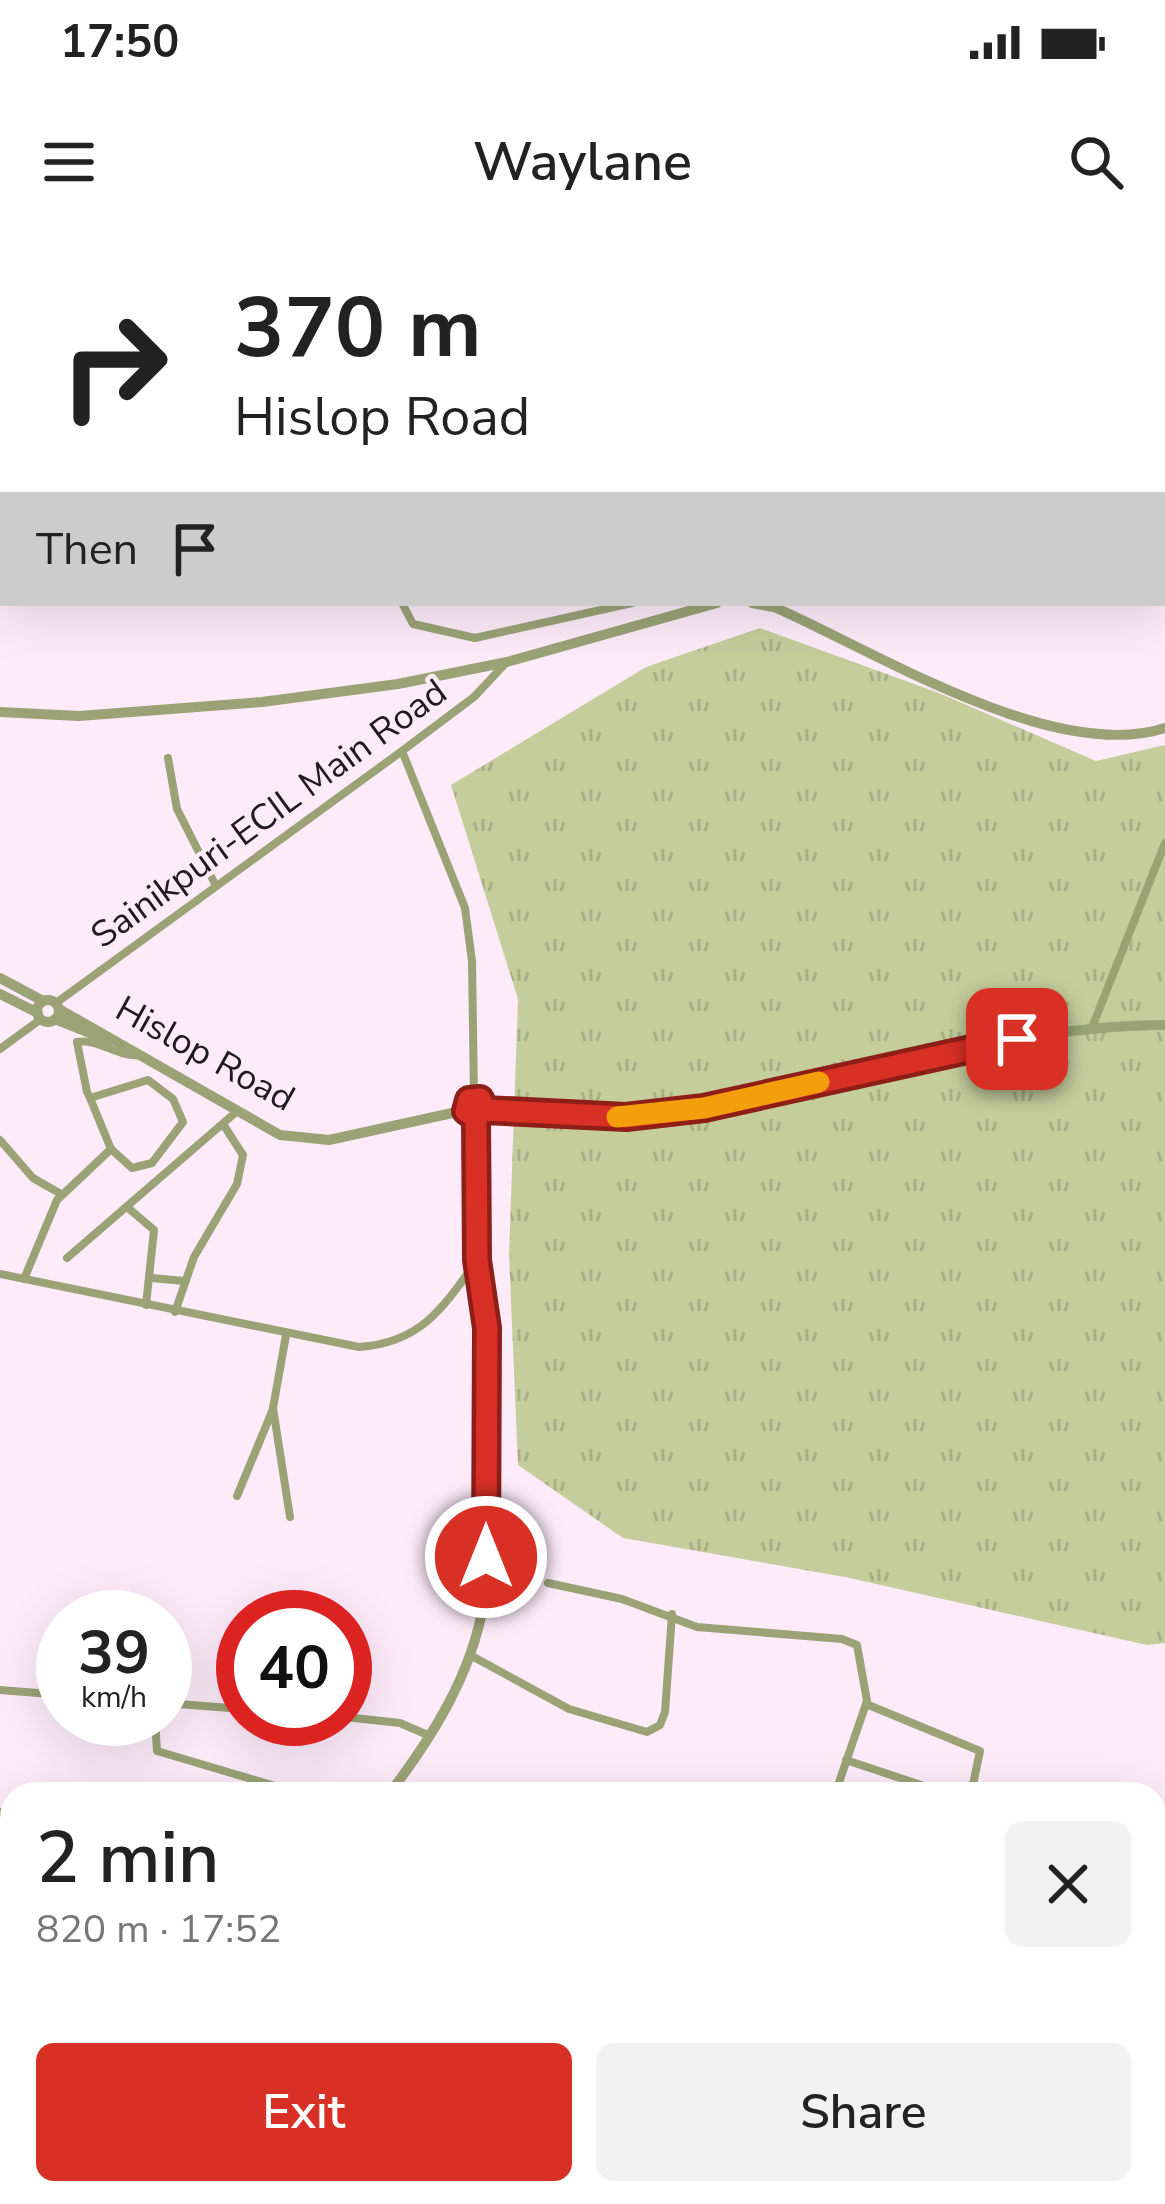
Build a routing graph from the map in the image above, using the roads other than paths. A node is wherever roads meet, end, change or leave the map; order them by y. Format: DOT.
graph roads {
  1 [pos="404,606"];
  2 [pos="619,606"];
  3 [pos="706,606"];
  4 [pos="768,606"];
  5 [pos="507,662"];
  6 [pos="0,712"];
  7 [pos="1165,728"];
  8 [pos="402,751"];
  9 [pos="169,758"];
  10 [pos="1165,842"];
  11 [pos="216,886"];
  12 [pos="0,978"];
  13 [pos="0,994"];
  14 [pos="49,1011"];
  15 [pos="1093,1025"];
  16 [pos="1165,1025"];
  17 [pos="0,1049"];
  18 [pos="139,1055"];
  19 [pos="90,1098"];
  20 [pos="474,1098"];
  21 [pos="236,1113"];
  22 [pos="476,1113"];
  23 [pos="223,1124"];
  24 [pos="0,1140"];
  25 [pos="111,1149"];
  26 [pos="61,1195"];
  27 [pos="127,1207"];
  28 [pos="68,1258"];
  29 [pos="477,1260"];
  30 [pos="0,1274"];
  31 [pos="152,1278"];
  32 [pos="24,1279"];
  33 [pos="184,1281"];
  34 [pos="146,1306"];
  35 [pos="175,1312"];
  36 [pos="286,1335"];
  37 [pos="273,1408"];
  38 [pos="237,1496"];
  39 [pos="290,1517"];
  40 [pos="548,1583"];
  41 [pos="672,1614"];
  42 [pos="470,1654"];
  43 [pos="0,1690"];
  44 [pos="36,1693"];
  45 [pos="866,1704"];
  46 [pos="372,1720"];
  47 [pos="430,1736"];
  48 [pos="153,1746"];
  49 [pos="846,1760"];
  50 [pos="260,1782"];
  51 [pos="398,1782"];
  52 [pos="839,1782"];
  53 [pos="912,1782"];
  54 [pos="974,1782"];
  1 -- 2 [label="street"];
  3 -- 5 [label="street"];
  4 -- 7 [label="street"];
  5 -- 6 [label="street"];
  5 -- 8 [label="street, Sainikpuri-ECIL Main Road"];
  8 -- 11 [label="street, Sainikpuri-ECIL Main Road"];
  8 -- 20 [label="street"];
  9 -- 11 [label="street"];
  10 -- 15 [label="street"];
  11 -- 14 [label="street, Sainikpuri-ECIL Main Road"];
  12 -- 14 [label="street, Hislop Road"];
  13 -- 14 [label="street"];
  14 -- 17 [label="street, Sainikpuri-ECIL Main Road"];
  14 -- 18 [label="street, Hislop Road"];
  15 -- 16 [label="street, Hislop Road"];
  15 -- 22 [label="street, Hislop Road"];
  18 -- 19 [label="street"];
  18 -- 21 [label="street, Hislop Road"];
  19 -- 25 [label="street"];
  19 -- 25 [label="street"];
  20 -- 22 [label="street"];
  21 -- 22 [label="street, Hislop Road"];
  21 -- 23 [label="street"];
  22 -- 29 [label="street"];
  23 -- 27 [label="street"];
  23 -- 33 [label="street"];
  24 -- 26 [label="street"];
  25 -- 26 [label="street"];
  26 -- 32 [label="street"];
  27 -- 28 [label="street"];
  27 -- 31 [label="street"];
  29 -- 36 [label="street"];
  29 -- 42 [label="street"];
  30 -- 32 [label="street"];
  31 -- 33 [label="street"];
  31 -- 34 [label="street"];
  32 -- 34 [label="street"];
  33 -- 35 [label="street"];
  34 -- 35 [label="street"];
  35 -- 36 [label="street"];
  36 -- 37 [label="street"];
  37 -- 38 [label="street"];
  37 -- 39 [label="street"];
  40 -- 41 [label="street"];
  41 -- 42 [label="street"];
  41 -- 45 [label="street"];
  42 -- 47 [label="street"];
  43 -- 44 [label="street"];
  45 -- 49 [label="street"];
  45 -- 54 [label="street"];
  46 -- 47 [label="street"];
  47 -- 51 [label="street"];
  48 -- 50 [label="street"];
  49 -- 52 [label="street"];
  49 -- 53 [label="street"];
}
